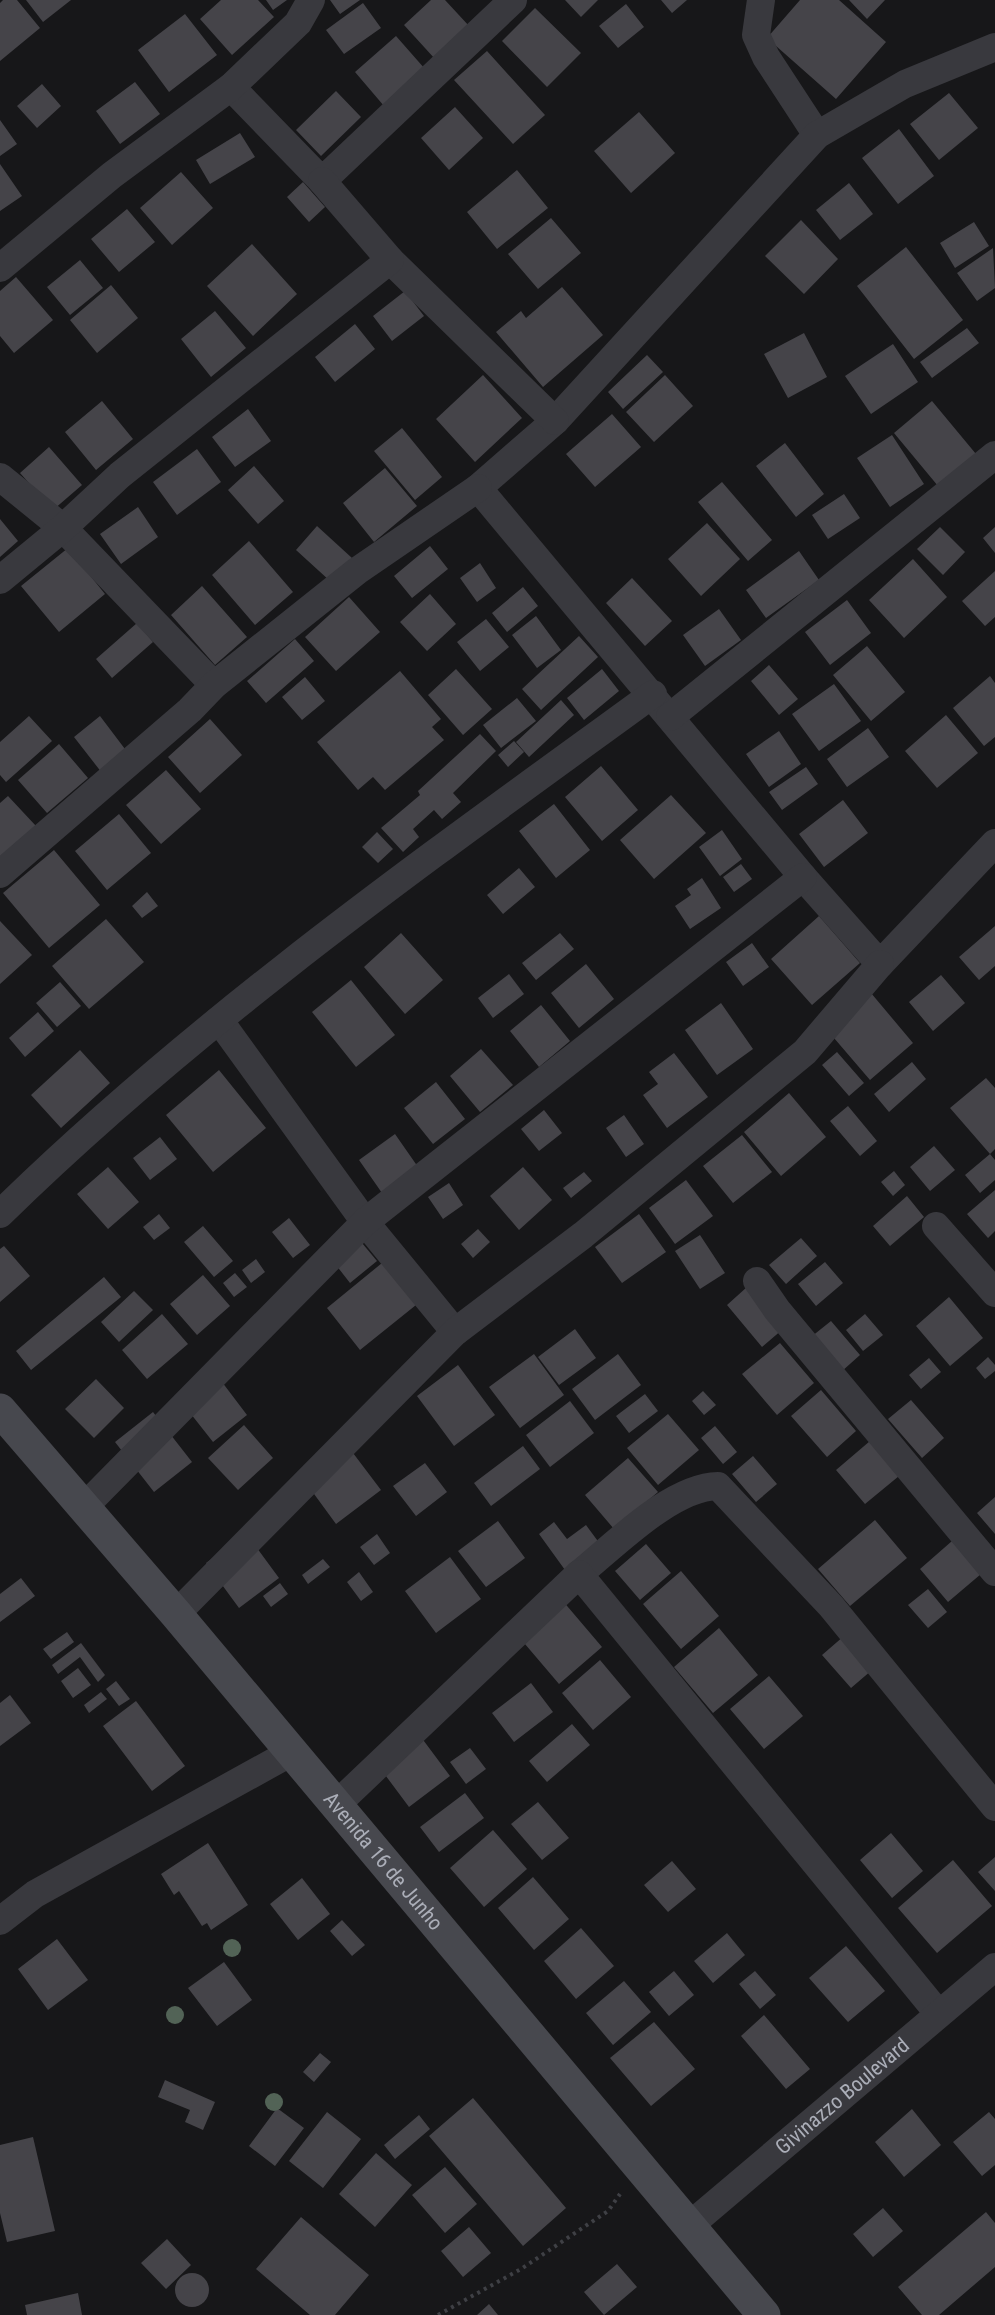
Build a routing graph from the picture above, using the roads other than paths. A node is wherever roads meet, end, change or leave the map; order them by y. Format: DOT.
graph roads {
  1 [pos="311,0"];
  2 [pos="513,0"];
  3 [pos="761,0"];
  4 [pos="995,47"];
  5 [pos="231,87"];
  6 [pos="817,135"];
  7 [pos="322,181"];
  8 [pos="390,260"];
  9 [pos="0,267"];
  10 [pos="555,421"];
  11 [pos="995,455"];
  12 [pos="0,477"];
  13 [pos="478,488"];
  14 [pos="63,528"];
  15 [pos="0,580"];
  16 [pos="214,685"];
  17 [pos="653,694"];
  18 [pos="670,717"];
  19 [pos="992,851"];
  20 [pos="0,874"];
  21 [pos="803,877"];
  22 [pos="880,964"];
  23 [pos="219,1020"];
  24 [pos="0,1214"];
  25 [pos="365,1222"];
  26 [pos="936,1226"];
  27 [pos="757,1281"];
  28 [pos="995,1293"];
  29 [pos="455,1332"];
  30 [pos="0,1410"];
  31 [pos="85,1506"];
  32 [pos="995,1572"];
  33 [pos="579,1574"];
  34 [pos="176,1614"];
  35 [pos="291,1753"];
  36 [pos="336,1805"];
  37 [pos="995,1807"];
  38 [pos="0,1921"];
  39 [pos="995,1967"];
  40 [pos="939,2013"];
  41 [pos="689,2226"];
  42 [pos="764,2315"];
  1 -- 5 [label="street"];
  2 -- 7 [label="street"];
  3 -- 6 [label="street"];
  4 -- 6 [label="street"];
  5 -- 7 [label="street"];
  5 -- 9 [label="street"];
  6 -- 10 [label="street"];
  7 -- 8 [label="street"];
  8 -- 10 [label="street"];
  8 -- 14 [label="street"];
  10 -- 13 [label="street"];
  11 -- 18 [label="street"];
  12 -- 14 [label="street"];
  13 -- 16 [label="street"];
  13 -- 17 [label="street"];
  14 -- 15 [label="street"];
  14 -- 16 [label="street"];
  16 -- 20 [label="street"];
  17 -- 18 [label="street"];
  17 -- 23 [label="street"];
  18 -- 21 [label="street"];
  19 -- 22 [label="street"];
  21 -- 22 [label="street"];
  21 -- 25 [label="street"];
  22 -- 29 [label="street"];
  23 -- 24 [label="street"];
  23 -- 25 [label="street"];
  25 -- 29 [label="street"];
  25 -- 31 [label="street"];
  26 -- 28 [label="street"];
  27 -- 32 [label="street"];
  29 -- 34 [label="street"];
  30 -- 31 [label="street, Avenida 16 de Junho"];
  31 -- 34 [label="street, Avenida 16 de Junho"];
  33 -- 36 [label="street"];
  33 -- 37 [label="street"];
  33 -- 40 [label="street"];
  34 -- 35 [label="street, Avenida 16 de Junho"];
  35 -- 36 [label="street, Avenida 16 de Junho"];
  35 -- 38 [label="street"];
  36 -- 41 [label="street, Avenida 16 de Junho"];
  39 -- 40 [label="street, Givinazzo Boulevard"];
  40 -- 41 [label="street, Givinazzo Boulevard"];
  41 -- 42 [label="street, Avenida 16 de Junho"];
}
